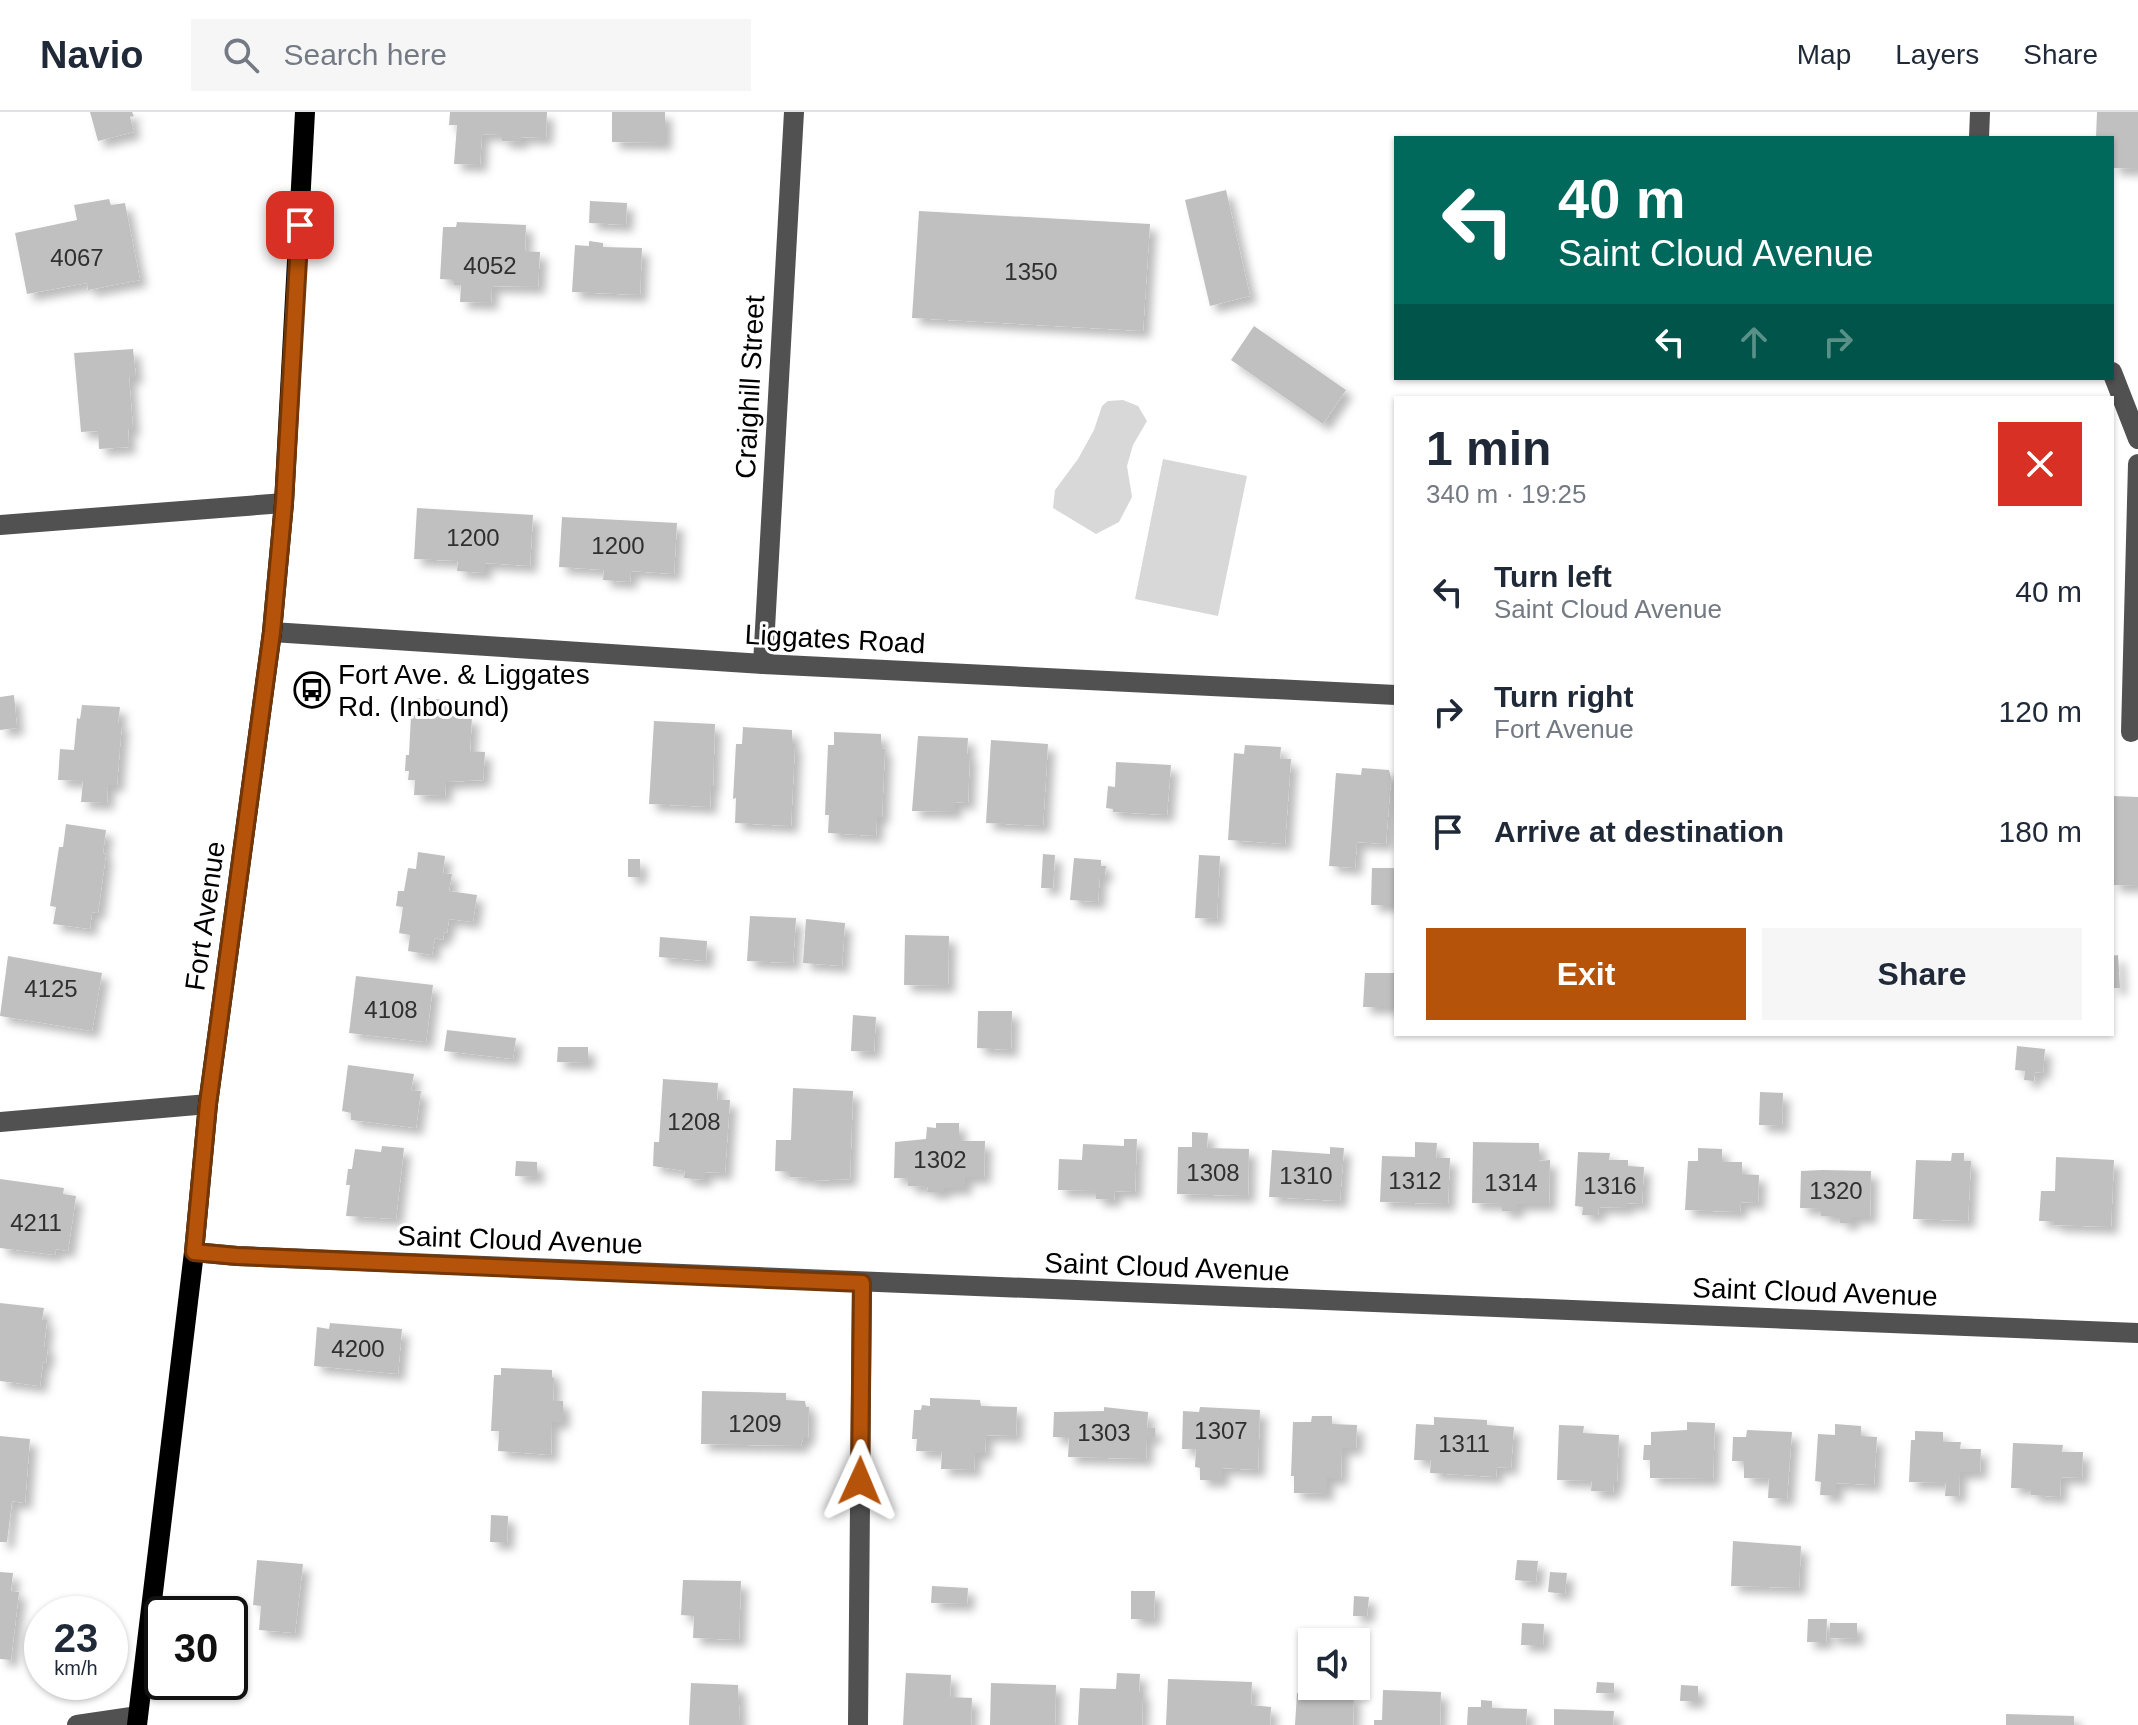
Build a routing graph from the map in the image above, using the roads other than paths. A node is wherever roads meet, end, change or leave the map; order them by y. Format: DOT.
graph roads {
  1 [pos="305,112"];
  2 [pos="794,112"];
  3 [pos="1980,112"];
  4 [pos="1979,136"];
  5 [pos="2114,377"];
  6 [pos="2138,439"];
  7 [pos="2138,464"];
  8 [pos="284,503"];
  9 [pos="0,525"];
  10 [pos="272,632"];
  11 [pos="763,664"];
  12 [pos="1394,695"];
  13 [pos="2127,731"];
  14 [pos="208,1104"];
  15 [pos="0,1122"];
  16 [pos="194,1252"];
  17 [pos="862,1283"];
  18 [pos="2138,1333"];
  19 [pos="138,1720"];
  20 [pos="77,1725"];
  21 [pos="858,1725"];
  1 -- 8 [label="main road, Fort Avenue"];
  2 -- 11 [label="street, Craighill Street"];
  3 -- 4 [label="street"];
  5 -- 6 [label="street"];
  7 -- 13 [label="street"];
  8 -- 9 [label="street"];
  8 -- 10 [label="main road, Fort Avenue"];
  10 -- 11 [label="street, Liggates Road"];
  10 -- 14 [label="main road, Fort Avenue"];
  11 -- 12 [label="street, Liggates Road"];
  14 -- 15 [label="street"];
  14 -- 16 [label="main road, Fort Avenue"];
  16 -- 17 [label="street, Saint Cloud Avenue"];
  16 -- 19 [label="main road, Fort Avenue"];
  17 -- 18 [label="street, Saint Cloud Avenue"];
  17 -- 21 [label="street"];
  19 -- 20 [label="street"];
}
